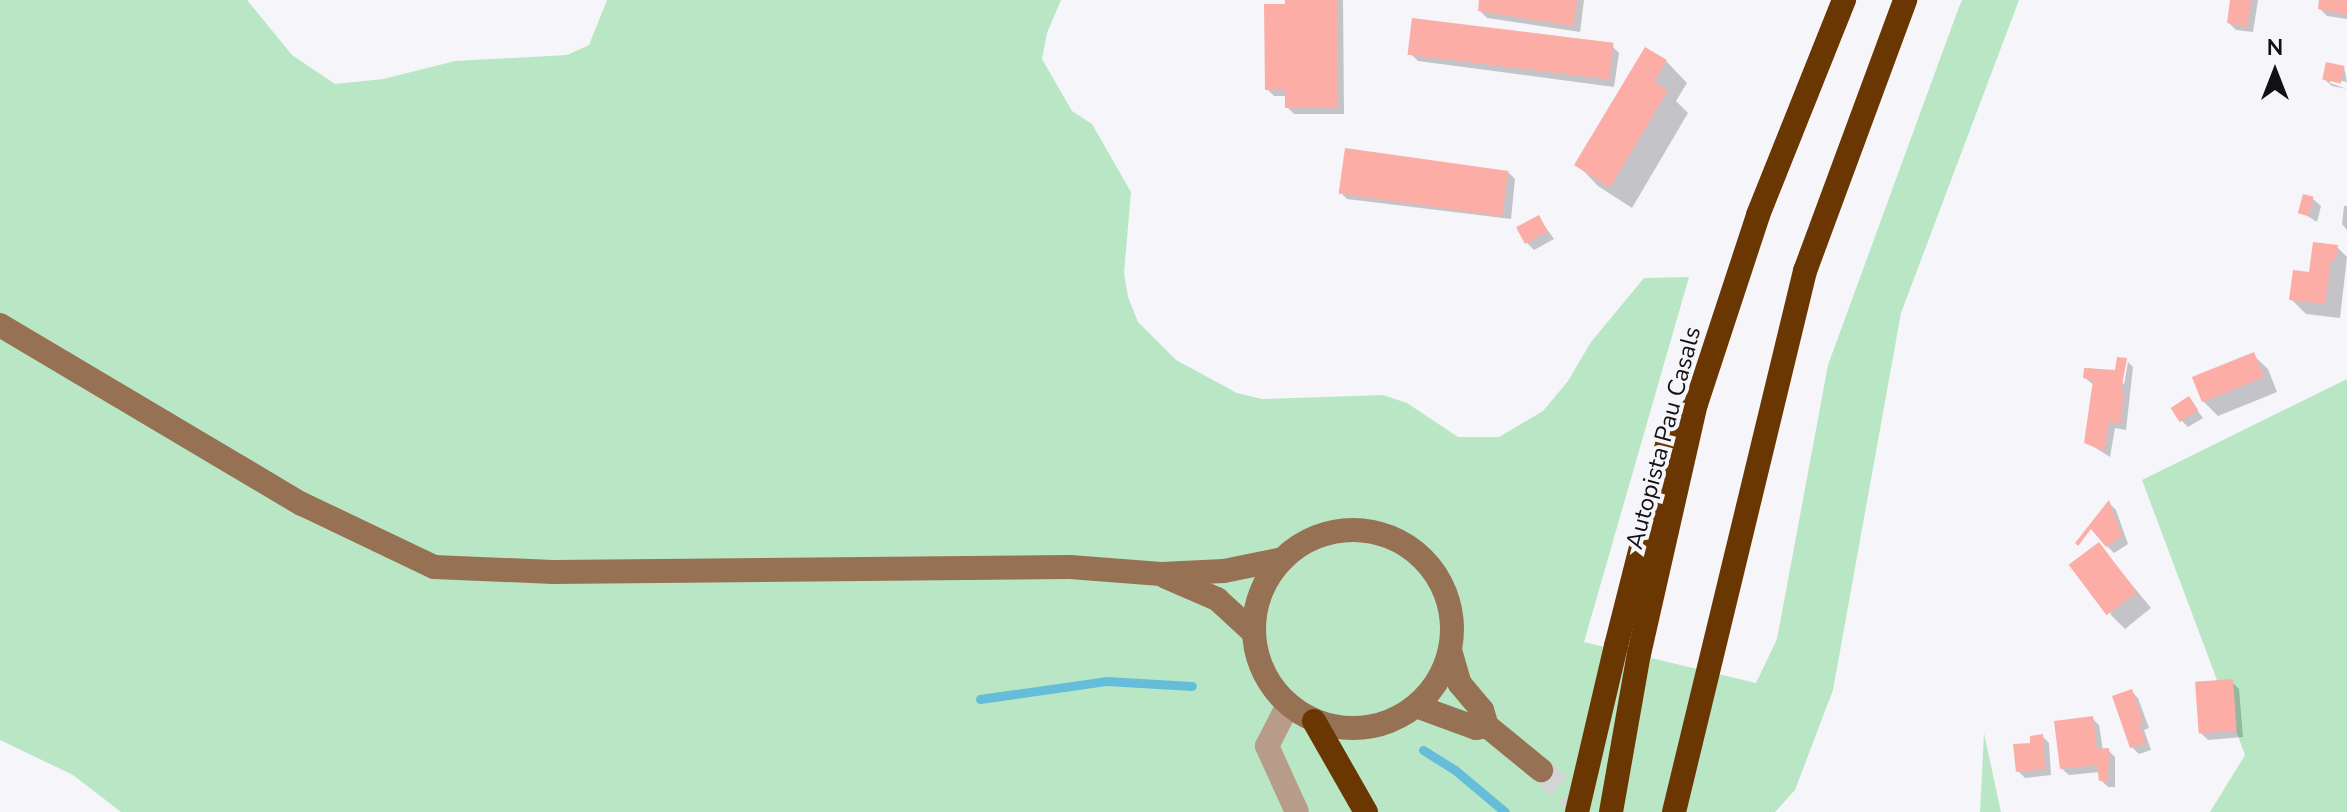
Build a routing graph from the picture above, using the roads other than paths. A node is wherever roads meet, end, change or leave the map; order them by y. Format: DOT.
graph roads {
  1 [pos="1844,0"];
  2 [pos="1905,0"];
  3 [pos="0,325"];
  4 [pos="1283,559"];
  5 [pos="1161,574"];
  6 [pos="1253,632"];
  7 [pos="1450,650"];
  8 [pos="1627,650"];
  9 [pos="1288,705"];
  10 [pos="1416,706"];
  11 [pos="1314,721"];
  12 [pos="1487,726"];
  13 [pos="1688,745"];
  14 [pos="1541,770"];
  15 [pos="1297,812"];
  16 [pos="1366,812"];
  17 [pos="1577,812"];
  18 [pos="1611,812"];
  19 [pos="1674,812"];
  20 [pos="1691,812"];
  1 -- 8 [label="highway, Autopista Pau Casals"];
  2 -- 13 [label="highway"];
  3 -- 5 [label="street"];
  4 -- 5 [label="street"];
  4 -- 6 [label="street"];
  4 -- 7 [label="street"];
  5 -- 6 [label="street"];
  6 -- 9 [label="street"];
  7 -- 10 [label="street"];
  7 -- 12 [label="street"];
  8 -- 17 [label="highway, bridge"];
  8 -- 18 [label="highway"];
  9 -- 11 [label="street"];
  9 -- 15 [label="street"];
  10 -- 11 [label="street"];
  10 -- 12 [label="street"];
  11 -- 16 [label="highway"];
  12 -- 14 [label="street"];
  13 -- 19 [label="highway"];
  13 -- 20 [label="highway"];
}
